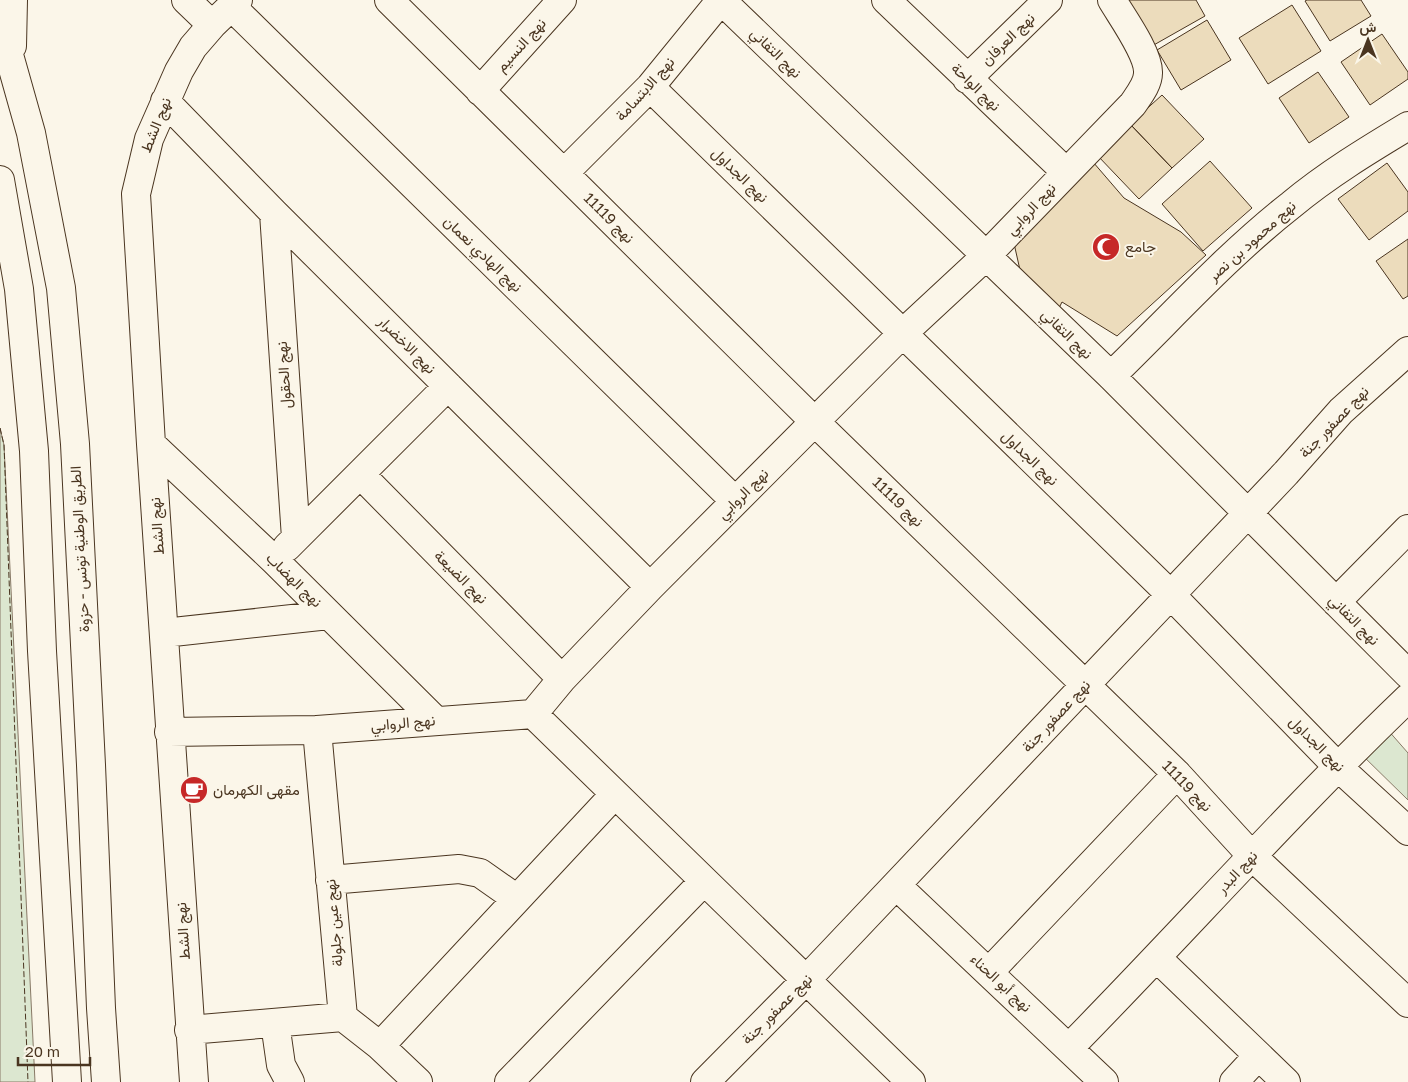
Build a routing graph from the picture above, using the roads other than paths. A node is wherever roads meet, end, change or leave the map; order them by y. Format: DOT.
graph roads {
  1 [pos="13,0"];
  2 [pos="186,0"];
  3 [pos="562,0"];
  4 [pos="721,0"];
  5 [pos="886,0"];
  6 [pos="1048,0"];
  7 [pos="1112,0"];
  8 [pos="235,3"];
  9 [pos="403,4"];
  10 [pos="0,22"];
  11 [pos="212,25"];
  12 [pos="12,58"];
  13 [pos="967,79"];
  14 [pos="650,87"];
  15 [pos="480,91"];
  16 [pos="166,101"];
  17 [pos="1408,126"];
  18 [pos="1066,172"];
  19 [pos="564,173"];
  20 [pos="0,180"];
  21 [pos="274,213"];
  22 [pos="986,256"];
  23 [pos="902,334"];
  24 [pos="1408,351"];
  25 [pos="1111,376"];
  26 [pos="448,386"];
  27 [pos="815,422"];
  28 [pos="150,444"];
  29 [pos="361,475"];
  30 [pos="735,501"];
  31 [pos="1246,514"];
  32 [pos="1408,528"];
  33 [pos="296,538"];
  34 [pos="275,561"];
  35 [pos="650,587"];
  36 [pos="1170,594"];
  37 [pos="1336,602"];
  38 [pos="329,615"];
  39 [pos="164,633"];
  40 [pos="1408,674"];
  41 [pos="562,679"];
  42 [pos="1086,684"];
  43 [pos="1408,698"];
  44 [pos="533,714"];
  45 [pos="435,720"];
  46 [pos="317,730"];
  47 [pos="169,732"];
  48 [pos="1337,766"];
  49 [pos="1177,774"];
  50 [pos="614,794"];
  51 [pos="1408,831"];
  52 [pos="1252,856"];
  53 [pos="330,880"];
  54 [pos="704,881"];
  55 [pos="896,885"];
  56 [pos="517,899"];
  57 [pos="1157,958"];
  58 [pos="989,972"];
  59 [pos="806,980"];
  60 [pos="1408,1003"];
  61 [pos="343,1017"];
  62 [pos="275,1023"];
  63 [pos="189,1030"];
  64 [pos="380,1046"];
  65 [pos="1068,1048"];
  66 [pos="1258,1056"];
  67 [pos="708,1081"];
  68 [pos="67,1082"];
  69 [pos="106,1082"];
  70 [pos="194,1082"];
  71 [pos="290,1082"];
  72 [pos="418,1082"];
  73 [pos="509,1082"];
  74 [pos="911,1082"];
  75 [pos="1104,1082"];
  76 [pos="1234,1082"];
  77 [pos="1286,1082"];
  1 -- 12 [label="main road"];
  2 -- 11 [label="main road"];
  3 -- 15 [label="main road, نهج النسيم"];
  4 -- 14 [label="main road, نهج الابتسامة"];
  4 -- 22 [label="main road, نهج التفاني"];
  5 -- 13 [label="main road, نهج الواحة"];
  6 -- 13 [label="main road, نهج العرفان"];
  7 -- 18 [label="main road, نهج الروابي"];
  8 -- 11 [label="main road, نهج الشط"];
  8 -- 30 [label="main road, نهج الهادي نعمان"];
  9 -- 15 [label="main road, نهج 11119"];
  10 -- 12 [label="main road, الطريق الوطنية تونس - حزوة"];
  11 -- 16 [label="main road, نهج الشط"];
  12 -- 69 [label="main road, الطريق الوطنية تونس - حزوة"];
  13 -- 18 [label="main road, نهج الواحة"];
  14 -- 19 [label="main road, نهج الابتسامة"];
  14 -- 23 [label="main road, نهج الجداول"];
  15 -- 19 [label="main road, نهج 11119"];
  16 -- 21 [label="main road, نهج الاخضرار"];
  16 -- 28 [label="main road, نهج الشط"];
  17 -- 25 [label="main road, نهج محمود بن نصر"];
  18 -- 22 [label="main road, نهج الروابي"];
  19 -- 27 [label="main road, نهج 11119"];
  20 -- 68 [label="main road"];
  21 -- 26 [label="main road, نهج الاخضرار"];
  21 -- 33 [label="main road, نهج الحقول"];
  22 -- 23 [label="main road, نهج الروابي"];
  22 -- 25 [label="main road, نهج التفاني"];
  23 -- 27 [label="main road, نهج الروابي"];
  23 -- 36 [label="main road, نهج الجداول"];
  24 -- 31 [label="main road, نهج عصفور جنة"];
  25 -- 31 [label="main road, نهج التفاني"];
  26 -- 29 [label="main road"];
  26 -- 35 [label="main road, نهج الاخضرار"];
  27 -- 30 [label="main road, نهج الروابي"];
  27 -- 42 [label="main road, نهج 11119"];
  28 -- 34 [label="main road, نهج الهضاب"];
  28 -- 39 [label="main road, نهج الشط"];
  29 -- 33 [label="main road"];
  29 -- 41 [label="main road, نهج الضيعة"];
  30 -- 35 [label="main road, نهج الروابي"];
  31 -- 36 [label="main road, نهج عصفور جنة"];
  31 -- 37 [label="main road, نهج التفاني"];
  32 -- 37 [label="main road"];
  33 -- 34 [label="main road"];
  34 -- 38 [label="main road, نهج الهضاب"];
  35 -- 41 [label="main road, نهج الروابي"];
  36 -- 42 [label="main road, نهج عصفور جنة"];
  36 -- 48 [label="main road, نهج الجداول"];
  37 -- 40 [label="main road, نهج التفاني"];
  38 -- 39 [label="main road"];
  38 -- 45 [label="main road, نهج الهضاب"];
  39 -- 47 [label="main road, نهج الشط"];
  41 -- 44 [label="main road, نهج الروابي"];
  42 -- 49 [label="main road, نهج 11119"];
  42 -- 55 [label="main road, نهج عصفور جنة"];
  43 -- 48 [label="main road, نهج البدر"];
  44 -- 45 [label="main road, نهج الروابي"];
  44 -- 50 [label="main road"];
  45 -- 46 [label="main road, نهج الروابي"];
  46 -- 47 [label="main road, نهج الروابي"];
  46 -- 53 [label="main road, نهج عين جلولة"];
  47 -- 63 [label="main road, نهج الشط"];
  48 -- 51 [label="main road, نهج الجداول"];
  48 -- 52 [label="main road, نهج البدر"];
  49 -- 52 [label="main road, نهج 11119"];
  49 -- 58 [label="main road"];
  50 -- 54 [label="main road"];
  50 -- 56 [label="main road"];
  52 -- 57 [label="main road, نهج البدر"];
  52 -- 60 [label="main road, نهج 11119"];
  53 -- 56 [label="main road"];
  53 -- 61 [label="main road, نهج عين جلولة"];
  54 -- 59 [label="main road"];
  54 -- 73 [label="main road"];
  55 -- 58 [label="main road, نهج أبو الحناء"];
  55 -- 59 [label="main road, نهج عصفور جنة"];
  56 -- 64 [label="main road"];
  57 -- 65 [label="main road, نهج البدر"];
  57 -- 66 [label="main road"];
  58 -- 65 [label="main road, نهج أبو الحناء"];
  59 -- 67 [label="main road, نهج عصفور جنة"];
  59 -- 74 [label="main road"];
  61 -- 62 [label="main road"];
  61 -- 64 [label="main road"];
  62 -- 63 [label="main road"];
  62 -- 71 [label="main road"];
  63 -- 70 [label="main road, نهج الشط"];
  64 -- 72 [label="main road"];
  65 -- 75 [label="main road, نهج أبو الحناء"];
  66 -- 76 [label="main road"];
  66 -- 77 [label="main road"];
}
